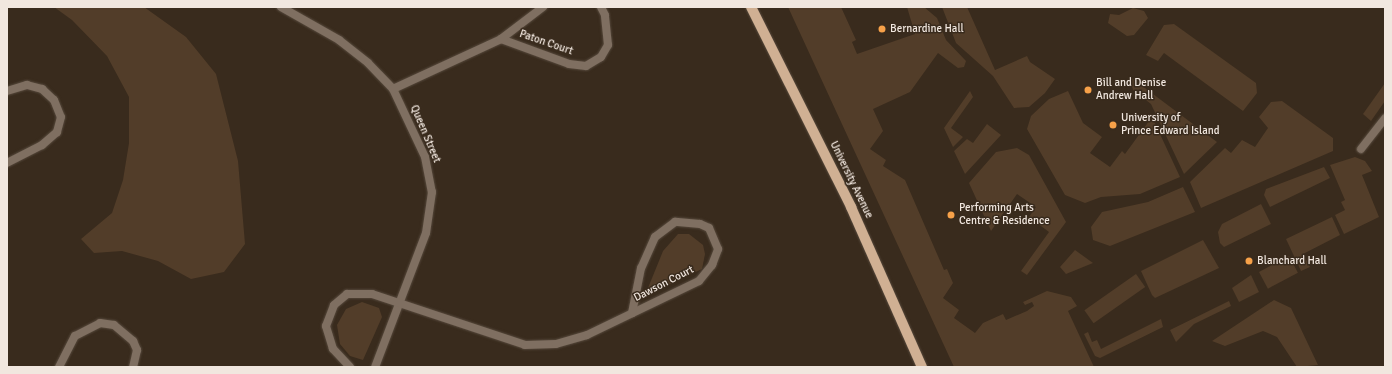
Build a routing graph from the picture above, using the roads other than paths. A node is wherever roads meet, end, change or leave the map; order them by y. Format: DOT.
graph roads {
  1 [pos="281,7"];
  2 [pos="543,7"];
  3 [pos="601,7"];
  4 [pos="751,7"];
  5 [pos="501,39"];
  6 [pos="393,89"];
  7 [pos="7,91"];
  8 [pos="1385,118"];
  9 [pos="1361,149"];
  10 [pos="7,163"];
  11 [pos="401,304"];
  12 [pos="632,313"];
  13 [pos="59,367"];
  14 [pos="133,367"];
  15 [pos="350,367"];
  16 [pos="375,367"];
  17 [pos="922,367"];
  1 -- 6 [label="street, Queen Street"];
  2 -- 5 [label="street, Paton Court"];
  3 -- 5 [label="street, Paton Court"];
  4 -- 17 [label="main road, University Avenue"];
  5 -- 6 [label="street, Paton Court"];
  6 -- 11 [label="street, Queen Street"];
  7 -- 10 [label="street"];
  8 -- 9 [label="street"];
  11 -- 12 [label="street, Dawson Court"];
  11 -- 15 [label="street, Dawson Court"];
  11 -- 16 [label="street, Queen Street"];
  12 -- 12 [label="street, Dawson Court"];
  13 -- 14 [label="street"];
}
